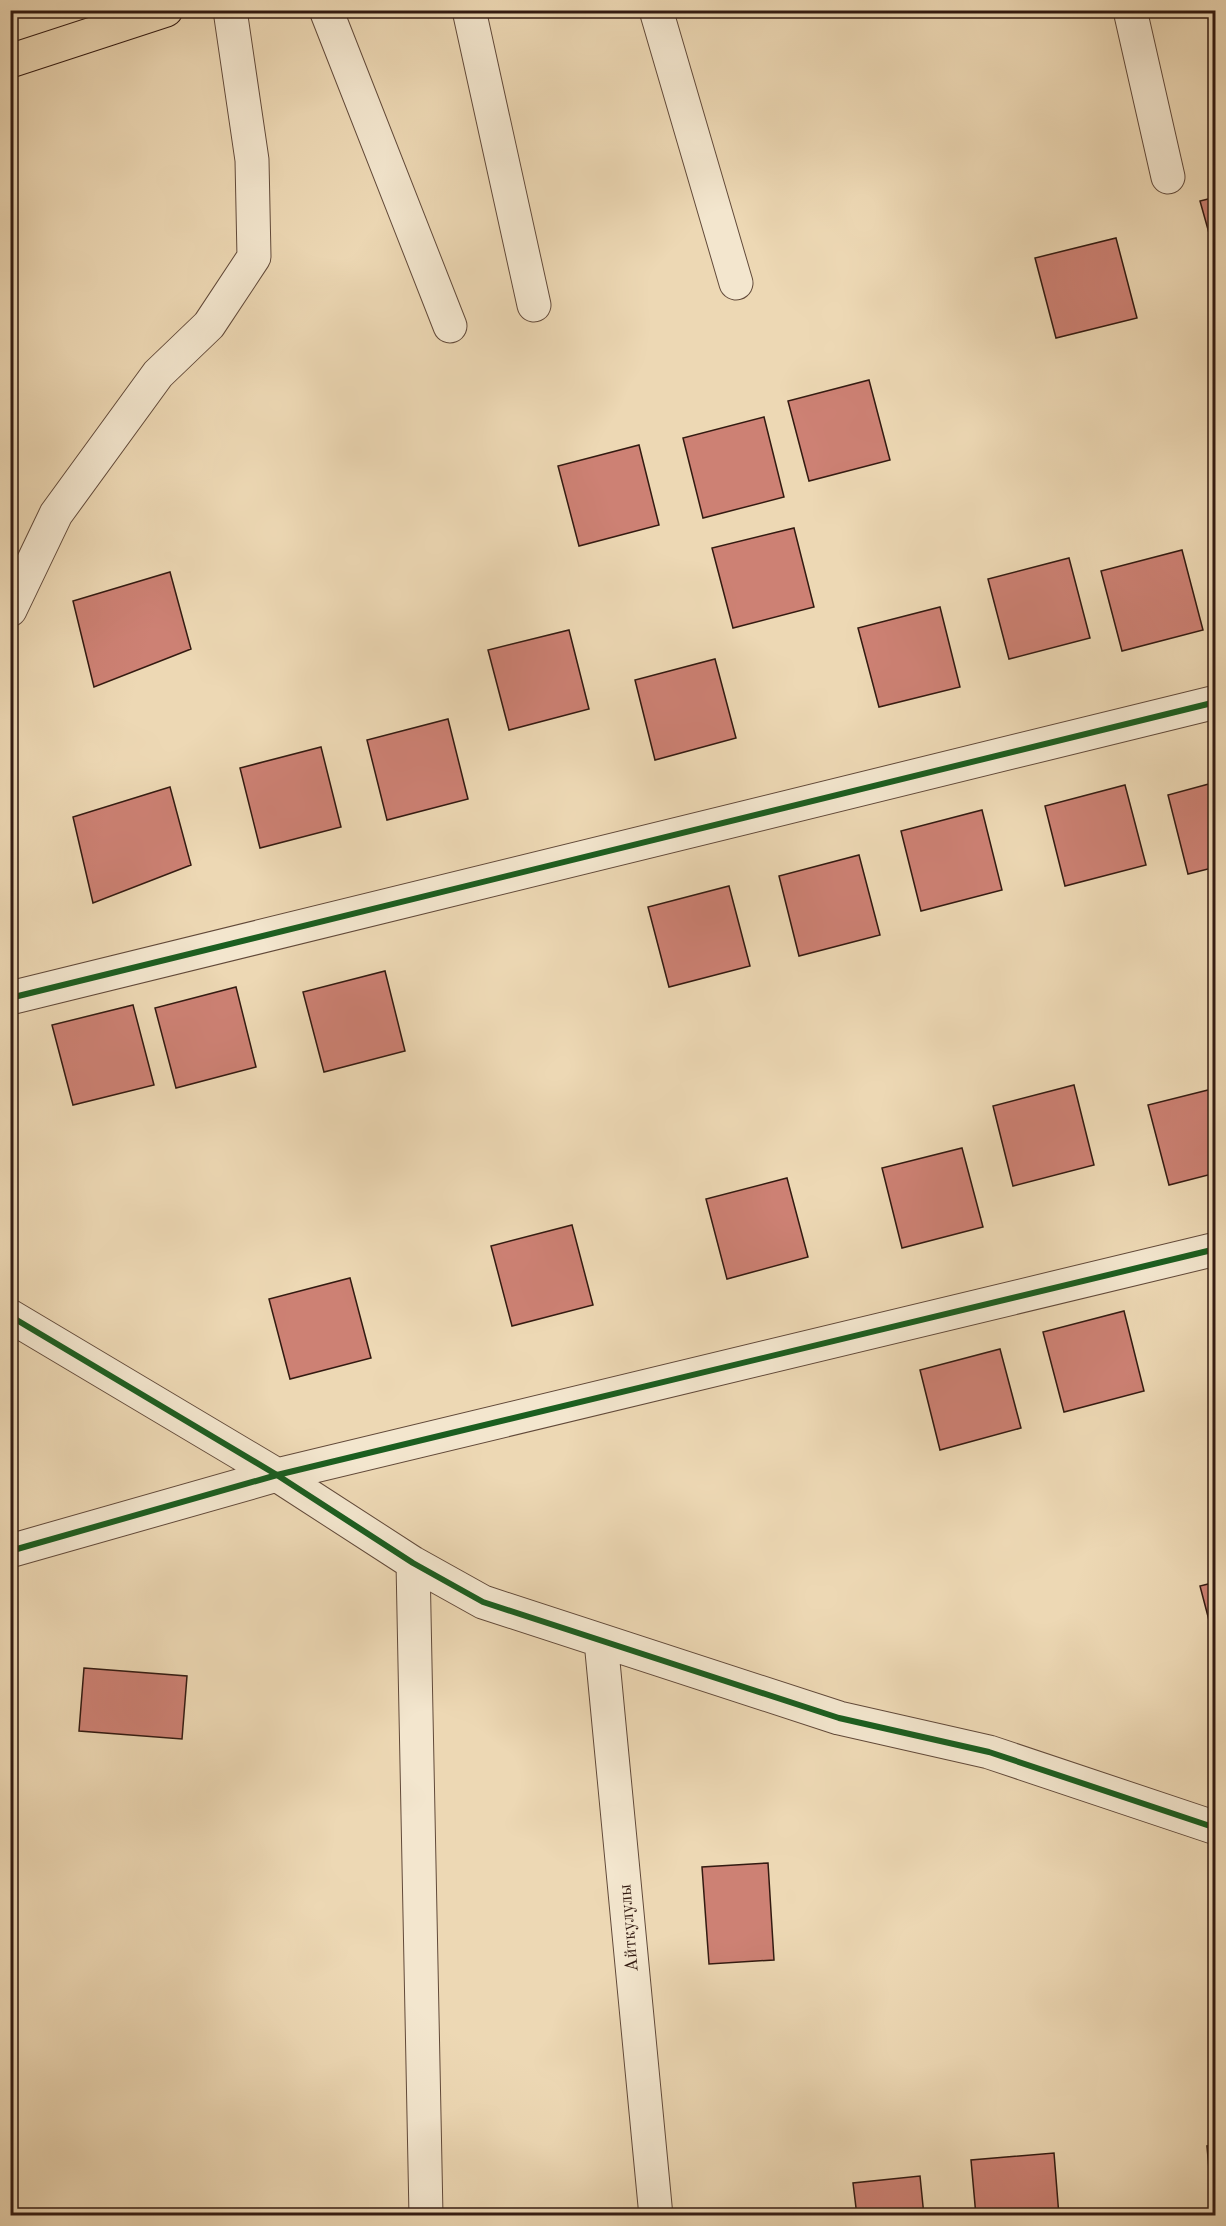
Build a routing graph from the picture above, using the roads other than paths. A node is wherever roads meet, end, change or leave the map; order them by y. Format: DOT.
graph roads {
  1 [pos="166,10"];
  2 [pos="230,10"];
  3 [pos="326,10"];
  4 [pos="469,10"];
  5 [pos="656,10"];
  6 [pos="1130,10"];
  7 [pos="10,61"];
  8 [pos="1168,177"];
  9 [pos="736,283"];
  10 [pos="534,305"];
  11 [pos="450,326"];
  12 [pos="10,610"];
  13 [pos="1215,702"];
  14 [pos="10,998"];
  15 [pos="1215,1250"];
  16 [pos="10,1316"];
  17 [pos="277,1474"];
  18 [pos="10,1551"];
  19 [pos="413,1563"];
  20 [pos="602,1641"];
  21 [pos="1213,1824"];
  22 [pos="426,2216"];
  23 [pos="656,2216"];
  1 -- 7 [label="main road"];
  2 -- 12 [label="street"];
  3 -- 11 [label="street"];
  4 -- 10 [label="street"];
  5 -- 9 [label="street"];
  6 -- 8 [label="street"];
  13 -- 14 [label="street"];
  15 -- 17 [label="street"];
  16 -- 17 [label="street"];
  17 -- 18 [label="street"];
  17 -- 19 [label="street"];
  19 -- 20 [label="street"];
  19 -- 22 [label="street"];
  20 -- 21 [label="street"];
  20 -- 23 [label="street, Айткулулы"];
}
